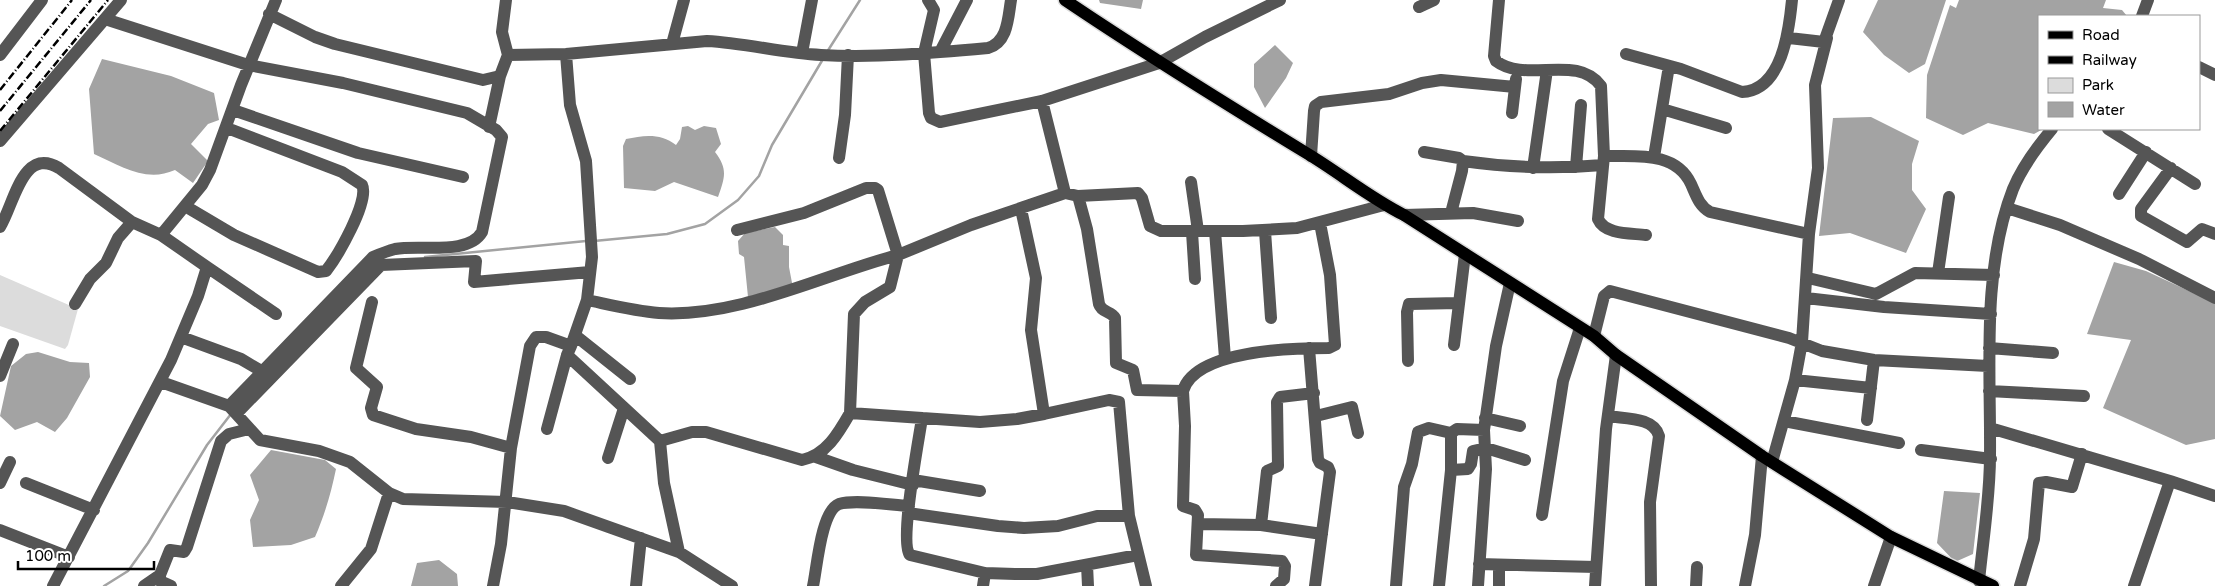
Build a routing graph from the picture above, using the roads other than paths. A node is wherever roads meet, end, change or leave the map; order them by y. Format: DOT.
graph roads {
  1 [pos="42,0"];
  2 [pos="121,0"];
  3 [pos="276,0"];
  4 [pos="506,0"];
  5 [pos="684,0"];
  6 [pos="812,0"];
  7 [pos="928,0"];
  8 [pos="941,0"];
  9 [pos="967,0"];
  10 [pos="1011,0"];
  11 [pos="1065,0"];
  12 [pos="1280,0"];
  13 [pos="1434,0"];
  14 [pos="1499,0"];
  15 [pos="1792,0"];
  16 [pos="1838,0"];
  17 [pos="2148,0"];
  18 [pos="1418,7"];
  19 [pos="270,14"];
  20 [pos="2142,15"];
  21 [pos="933,16"];
  22 [pos="105,19"];
  23 [pos="1789,38"];
  24 [pos="1827,38"];
  25 [pos="672,44"];
  26 [pos="802,52"];
  27 [pos="940,52"];
  28 [pos="924,53"];
  29 [pos="566,54"];
  30 [pos="1626,54"];
  31 [pos="508,55"];
  32 [pos="848,55"];
  33 [pos="0,56"];
  34 [pos="1159,63"];
  35 [pos="248,65"];
  36 [pos="1669,66"];
  37 [pos="2200,68"];
  38 [pos="1518,69"];
  39 [pos="1547,70"];
  40 [pos="500,76"];
  41 [pos="2215,76"];
  42 [pos="1515,87"];
  43 [pos="1042,101"];
  44 [pos="1581,105"];
  45 [pos="1662,108"];
  46 [pos="233,110"];
  47 [pos="1512,113"];
  48 [pos="489,127"];
  49 [pos="227,128"];
  50 [pos="1726,128"];
  51 [pos="2051,130"];
  52 [pos="2113,130"];
  53 [pos="0,142"];
  54 [pos="1424,152"];
  55 [pos="2146,152"];
  56 [pos="1312,156"];
  57 [pos="1654,157"];
  58 [pos="839,158"];
  59 [pos="1603,160"];
  60 [pos="1463,161"];
  61 [pos="1576,167"];
  62 [pos="1533,168"];
  63 [pos="2171,168"];
  64 [pos="462,177"];
  65 [pos="1191,182"];
  66 [pos="2195,184"];
  67 [pos="1072,194"];
  68 [pos="2119,194"];
  69 [pos="1949,197"];
  70 [pos="1384,205"];
  71 [pos="186,206"];
  72 [pos="2007,208"];
  73 [pos="1021,209"];
  74 [pos="1451,213"];
  75 [pos="1404,216"];
  76 [pos="1518,221"];
  77 [pos="132,222"];
  78 [pos="1320,223"];
  79 [pos="0,227"];
  80 [pos="737,230"];
  81 [pos="1265,230"];
  82 [pos="1215,231"];
  83 [pos="1195,232"];
  84 [pos="1809,234"];
  85 [pos="2215,234"];
  86 [pos="161,235"];
  87 [pos="1646,235"];
  88 [pos="477,240"];
  89 [pos="1465,254"];
  90 [pos="898,255"];
  91 [pos="476,261"];
  92 [pos="207,267"];
  93 [pos="590,272"];
  94 [pos="1938,273"];
  95 [pos="1994,275"];
  96 [pos="1808,278"];
  97 [pos="1195,279"];
  98 [pos="1510,283"];
  99 [pos="1806,298"];
  100 [pos="2215,298"];
  101 [pos="587,300"];
  102 [pos="372,302"];
  103 [pos="1459,303"];
  104 [pos="76,304"];
  105 [pos="276,314"];
  106 [pos="1991,314"];
  107 [pos="1271,318"];
  108 [pos="1580,328"];
  109 [pos="1594,336"];
  110 [pos="182,337"];
  111 [pos="1802,342"];
  112 [pos="13,344"];
  113 [pos="1454,345"];
  114 [pos="572,346"];
  115 [pos="1309,348"];
  116 [pos="1989,348"];
  117 [pos="2053,353"];
  118 [pos="1616,355"];
  119 [pos="1225,358"];
  120 [pos="1874,360"];
  121 [pos="1408,361"];
  122 [pos="1988,366"];
  123 [pos="263,372"];
  124 [pos="0,376"];
  125 [pos="630,379"];
  126 [pos="1796,380"];
  127 [pos="161,382"];
  128 [pos="1870,388"];
  129 [pos="1183,390"];
  130 [pos="1989,391"];
  131 [pos="1314,393"];
  132 [pos="2084,396"];
  133 [pos="624,408"];
  134 [pos="233,409"];
  135 [pos="850,413"];
  136 [pos="1044,414"];
  137 [pos="1316,416"];
  138 [pos="1608,416"];
  139 [pos="922,418"];
  140 [pos="1867,420"];
  141 [pos="1784,421"];
  142 [pos="1485,424"];
  143 [pos="1520,426"];
  144 [pos="1990,428"];
  145 [pos="249,429"];
  146 [pos="547,429"];
  147 [pos="1358,433"];
  148 [pos="1451,433"];
  149 [pos="660,441"];
  150 [pos="1899,443"];
  151 [pos="511,448"];
  152 [pos="1486,448"];
  153 [pos="1921,450"];
  154 [pos="2082,454"];
  155 [pos="816,457"];
  156 [pos="608,458"];
  157 [pos="1767,459"];
  158 [pos="1990,459"];
  159 [pos="1525,460"];
  160 [pos="10,462"];
  161 [pos="1451,470"];
  162 [pos="2170,481"];
  163 [pos="26,482"];
  164 [pos="913,482"];
  165 [pos="0,483"];
  166 [pos="980,491"];
  167 [pos="389,493"];
  168 [pos="2215,496"];
  169 [pos="507,502"];
  170 [pos="94,510"];
  171 [pos="908,510"];
  172 [pos="1542,515"];
  173 [pos="1129,516"];
  174 [pos="1198,524"];
  175 [pos="1261,525"];
  176 [pos="0,530"];
  177 [pos="1322,534"];
  178 [pos="1891,537"];
  179 [pos="641,538"];
  180 [pos="679,552"];
  181 [pos="1138,554"];
  182 [pos="69,557"];
  183 [pos="1479,564"];
  184 [pos="1088,565"];
  185 [pos="1499,565"];
  186 [pos="1596,566"];
  187 [pos="1697,567"];
  188 [pos="160,575"];
  189 [pos="984,580"];
  190 [pos="1037,580"];
  191 [pos="1979,581"];
  192 [pos="53,586"];
  193 [pos="144,586"];
  194 [pos="171,586"];
  195 [pos="341,586"];
  196 [pos="493,586"];
  197 [pos="636,586"];
  198 [pos="732,586"];
  199 [pos="813,586"];
  200 [pos="1088,586"];
  201 [pos="1148,586"];
  202 [pos="1276,586"];
  203 [pos="1314,586"];
  204 [pos="1396,586"];
  205 [pos="1440,586"];
  206 [pos="1478,586"];
  207 [pos="1499,586"];
  208 [pos="1594,586"];
  209 [pos="1651,586"];
  210 [pos="1696,586"];
  211 [pos="1745,586"];
  212 [pos="1874,586"];
  213 [pos="1993,586"];
  214 [pos="2020,586"];
  215 [pos="2134,586"];
  1 -- 33 [label="street"];
  2 -- 22 [label="street"];
  3 -- 19 [label="street"];
  4 -- 31 [label="street"];
  5 -- 25 [label="street"];
  6 -- 26 [label="street"];
  7 -- 21 [label="street"];
  8 -- 21 [label="street"];
  9 -- 27 [label="street"];
  10 -- 27 [label="street"];
  11 -- 34 [label="main road"];
  12 -- 34 [label="street"];
  13 -- 18 [label="street"];
  14 -- 38 [label="street"];
  15 -- 23 [label="street"];
  16 -- 24 [label="street"];
  17 -- 20 [label="street"];
  19 -- 35 [label="street"];
  19 -- 40 [label="street"];
  21 -- 28 [label="street"];
  22 -- 35 [label="street"];
  22 -- 53 [label="street"];
  23 -- 24 [label="street"];
  23 -- 36 [label="street"];
  24 -- 84 [label="street"];
  25 -- 26 [label="street"];
  25 -- 29 [label="street"];
  26 -- 32 [label="street"];
  27 -- 28 [label="street"];
  28 -- 32 [label="street"];
  28 -- 43 [label="street"];
  29 -- 31 [label="street"];
  29 -- 93 [label="street"];
  30 -- 36 [label="street"];
  31 -- 40 [label="street"];
  32 -- 58 [label="street"];
  34 -- 43 [label="street"];
  34 -- 56 [label="main road"];
  35 -- 46 [label="street"];
  35 -- 48 [label="street"];
  36 -- 45 [label="street"];
  37 -- 41 [label="street"];
  38 -- 39 [label="street"];
  38 -- 42 [label="street"];
  39 -- 59 [label="street"];
  39 -- 62 [label="street"];
  40 -- 48 [label="street"];
  42 -- 47 [label="street"];
  42 -- 56 [label="street"];
  43 -- 67 [label="street"];
  44 -- 61 [label="street"];
  45 -- 50 [label="street"];
  45 -- 57 [label="street"];
  46 -- 49 [label="street"];
  46 -- 64 [label="street"];
  48 -- 88 [label="street"];
  49 -- 71 [label="street"];
  49 -- 71 [label="street"];
  51 -- 72 [label="street"];
  52 -- 55 [label="street"];
  54 -- 60 [label="street"];
  55 -- 63 [label="street"];
  55 -- 68 [label="street"];
  56 -- 70 [label="main road"];
  57 -- 59 [label="street"];
  57 -- 84 [label="street"];
  59 -- 61 [label="street"];
  59 -- 87 [label="street"];
  60 -- 62 [label="street"];
  60 -- 74 [label="street"];
  61 -- 62 [label="street"];
  63 -- 66 [label="street"];
  63 -- 85 [label="street"];
  65 -- 83 [label="street"];
  67 -- 73 [label="street"];
  67 -- 83 [label="street"];
  67 -- 129 [label="street"];
  69 -- 94 [label="street"];
  70 -- 75 [label="main road"];
  70 -- 78 [label="street"];
  71 -- 86 [label="street"];
  72 -- 95 [label="street"];
  72 -- 100 [label="street"];
  73 -- 90 [label="street"];
  73 -- 136 [label="street"];
  74 -- 75 [label="street"];
  74 -- 76 [label="street"];
  75 -- 89 [label="main road"];
  77 -- 79 [label="street"];
  77 -- 86 [label="street"];
  77 -- 104 [label="street"];
  78 -- 81 [label="street"];
  78 -- 115 [label="street"];
  80 -- 90 [label="street"];
  81 -- 82 [label="street"];
  81 -- 107 [label="street"];
  82 -- 83 [label="street"];
  82 -- 119 [label="street"];
  83 -- 97 [label="street"];
  84 -- 96 [label="street"];
  86 -- 92 [label="street"];
  88 -- 91 [label="street"];
  88 -- 123 [label="street"];
  89 -- 98 [label="main road"];
  89 -- 103 [label="street"];
  90 -- 101 [label="street"];
  90 -- 135 [label="street"];
  91 -- 93 [label="street"];
  91 -- 134 [label="street"];
  92 -- 105 [label="street"];
  92 -- 110 [label="street"];
  93 -- 101 [label="street"];
  94 -- 95 [label="street"];
  94 -- 96 [label="street"];
  95 -- 106 [label="street"];
  96 -- 99 [label="street"];
  98 -- 108 [label="main road"];
  98 -- 142 [label="street"];
  99 -- 106 [label="street"];
  99 -- 111 [label="street"];
  101 -- 114 [label="street"];
  102 -- 151 [label="street"];
  103 -- 113 [label="street"];
  103 -- 121 [label="street"];
  106 -- 116 [label="street"];
  108 -- 109 [label="main road"];
  108 -- 172 [label="street"];
  109 -- 111 [label="street"];
  109 -- 118 [label="main road"];
  110 -- 123 [label="street"];
  110 -- 127 [label="street"];
  111 -- 120 [label="street"];
  111 -- 126 [label="street"];
  112 -- 124 [label="street"];
  114 -- 125 [label="street"];
  114 -- 133 [label="street"];
  114 -- 146 [label="street"];
  114 -- 151 [label="street"];
  115 -- 119 [label="street"];
  115 -- 131 [label="street"];
  116 -- 117 [label="street"];
  116 -- 122 [label="street"];
  118 -- 138 [label="street"];
  118 -- 157 [label="main road"];
  119 -- 129 [label="street"];
  120 -- 122 [label="street"];
  120 -- 128 [label="street"];
  122 -- 130 [label="street"];
  123 -- 134 [label="street"];
  126 -- 128 [label="street"];
  126 -- 141 [label="street"];
  127 -- 134 [label="street"];
  127 -- 170 [label="street"];
  128 -- 140 [label="street"];
  129 -- 174 [label="street"];
  130 -- 132 [label="street"];
  130 -- 144 [label="street"];
  131 -- 137 [label="street"];
  131 -- 175 [label="street"];
  133 -- 149 [label="street"];
  133 -- 156 [label="street"];
  134 -- 145 [label="street"];
  135 -- 139 [label="street"];
  135 -- 155 [label="street"];
  136 -- 139 [label="street"];
  136 -- 173 [label="street"];
  137 -- 147 [label="street"];
  137 -- 177 [label="street"];
  138 -- 186 [label="street"];
  138 -- 209 [label="street"];
  139 -- 164 [label="street"];
  141 -- 150 [label="street"];
  141 -- 157 [label="street"];
  142 -- 143 [label="street"];
  142 -- 148 [label="street"];
  142 -- 152 [label="street"];
  144 -- 154 [label="street"];
  144 -- 158 [label="street"];
  145 -- 167 [label="street"];
  145 -- 188 [label="street"];
  148 -- 161 [label="street"];
  148 -- 204 [label="street"];
  149 -- 155 [label="street"];
  149 -- 180 [label="street"];
  151 -- 169 [label="street"];
  152 -- 159 [label="street"];
  152 -- 161 [label="street"];
  152 -- 183 [label="street"];
  153 -- 158 [label="street"];
  154 -- 162 [label="street"];
  154 -- 214 [label="street"];
  155 -- 164 [label="street"];
  157 -- 178 [label="main road"];
  157 -- 211 [label="street"];
  158 -- 191 [label="street"];
  160 -- 165 [label="street"];
  161 -- 205 [label="street"];
  162 -- 168 [label="street"];
  162 -- 215 [label="street"];
  163 -- 170 [label="street"];
  164 -- 166 [label="street"];
  164 -- 171 [label="street"];
  167 -- 169 [label="street"];
  167 -- 195 [label="street"];
  169 -- 179 [label="street"];
  169 -- 196 [label="street"];
  170 -- 182 [label="street"];
  171 -- 173 [label="street"];
  171 -- 189 [label="street"];
  171 -- 199 [label="street"];
  173 -- 181 [label="street"];
  174 -- 175 [label="street"];
  174 -- 202 [label="street"];
  175 -- 177 [label="street"];
  176 -- 182 [label="street"];
  177 -- 203 [label="street"];
  178 -- 191 [label="main road"];
  178 -- 212 [label="street"];
  179 -- 180 [label="street"];
  179 -- 197 [label="street"];
  180 -- 198 [label="street"];
  181 -- 184 [label="street"];
  181 -- 201 [label="street"];
  182 -- 192 [label="street"];
  183 -- 185 [label="street"];
  183 -- 206 [label="street"];
  184 -- 190 [label="street"];
  184 -- 200 [label="street"];
  185 -- 186 [label="street"];
  185 -- 207 [label="street"];
  186 -- 208 [label="street"];
  187 -- 210 [label="street"];
  188 -- 193 [label="street"];
  188 -- 194 [label="street"];
  189 -- 190 [label="street"];
  191 -- 213 [label="main road"];
}
